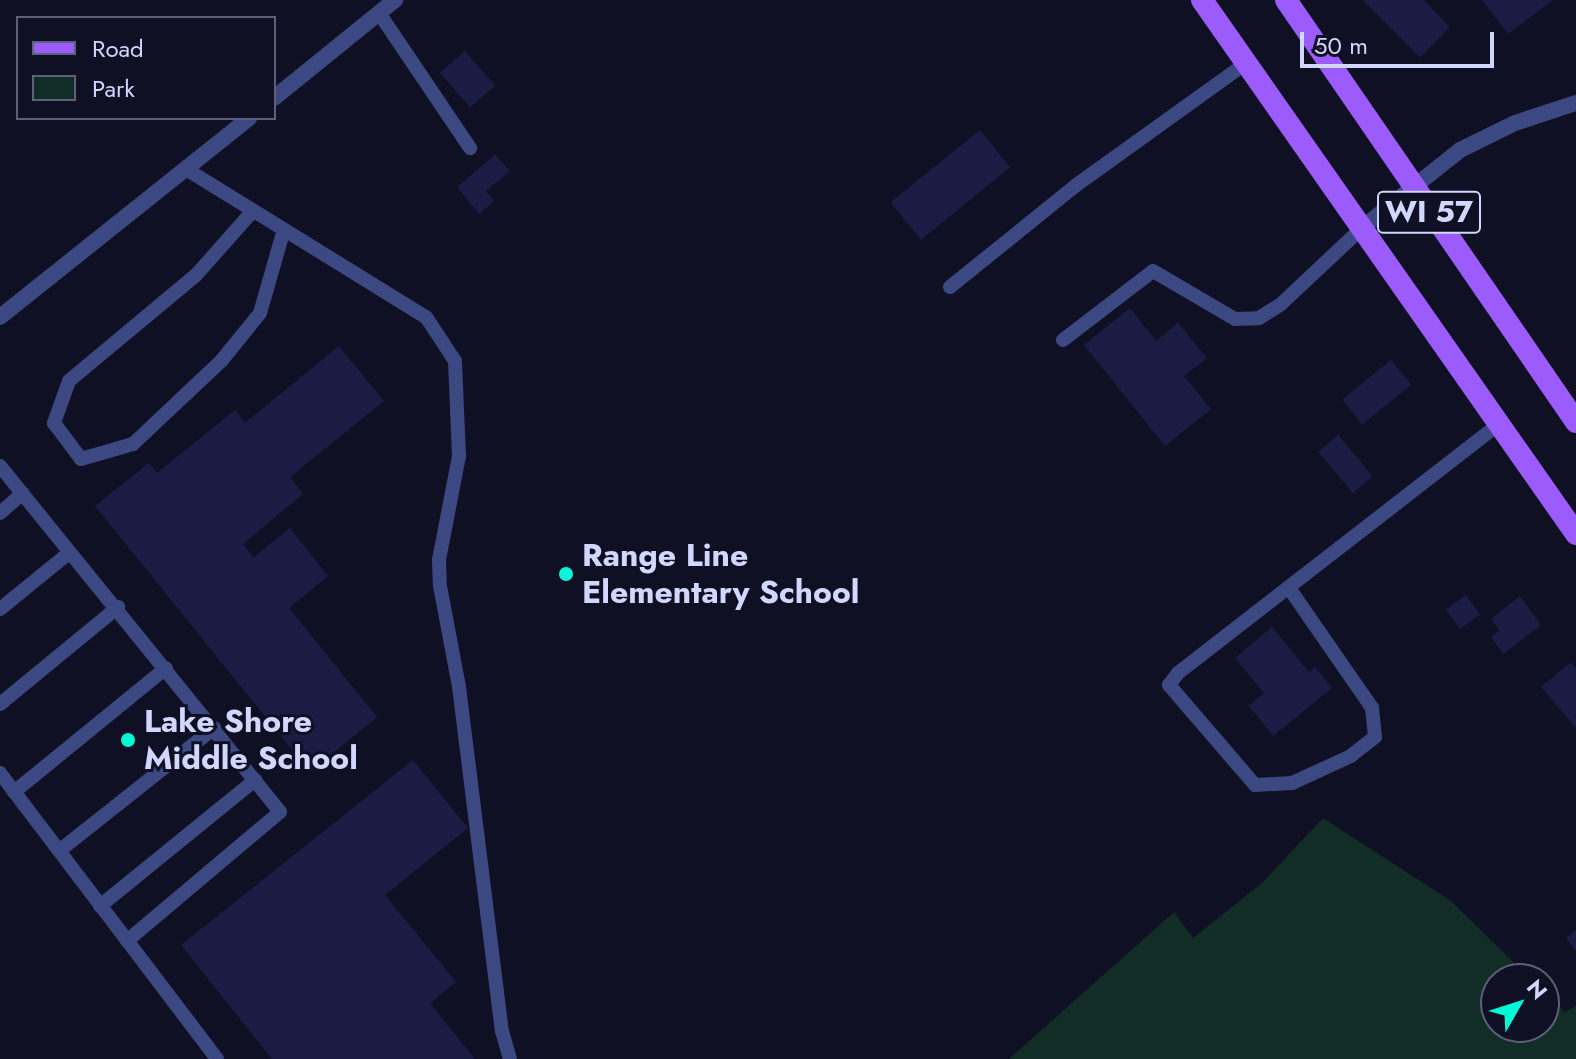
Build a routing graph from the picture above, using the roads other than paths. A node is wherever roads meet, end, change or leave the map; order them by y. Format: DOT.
graph roads {
  1 [pos="395,0"];
  2 [pos="1202,0"];
  3 [pos="1286,0"];
  4 [pos="379,13"];
  5 [pos="1246,63"];
  6 [pos="276,96"];
  7 [pos="1576,103"];
  8 [pos="247,120"];
  9 [pos="470,148"];
  10 [pos="186,169"];
  11 [pos="1412,187"];
  12 [pos="252,212"];
  13 [pos="1362,228"];
  14 [pos="283,233"];
  15 [pos="950,287"];
  16 [pos="0,317"];
  17 [pos="1063,340"];
  18 [pos="1576,422"];
  19 [pos="1497,426"];
  20 [pos="0,466"];
  21 [pos="23,493"];
  22 [pos="0,513"];
  23 [pos="1576,534"];
  24 [pos="69,553"];
  25 [pos="1289,588"];
  26 [pos="118,607"];
  27 [pos="0,609"];
  28 [pos="166,668"];
  29 [pos="0,704"];
  30 [pos="214,728"];
  31 [pos="0,773"];
  32 [pos="255,780"];
  33 [pos="14,792"];
  34 [pos="59,851"];
  35 [pos="100,906"];
  36 [pos="127,941"];
  37 [pos="217,1059"];
  38 [pos="510,1059"];
  1 -- 4 [label="street"];
  2 -- 5 [label="main road, WI 57"];
  3 -- 11 [label="main road, WI 57"];
  4 -- 6 [label="street"];
  4 -- 9 [label="lane"];
  5 -- 13 [label="main road, WI 57"];
  5 -- 15 [label="lane"];
  7 -- 11 [label="street"];
  8 -- 10 [label="street"];
  10 -- 12 [label="lane"];
  10 -- 16 [label="street"];
  11 -- 13 [label="street"];
  11 -- 18 [label="main road, WI 57"];
  12 -- 14 [label="lane"];
  12 -- 14 [label="lane"];
  13 -- 17 [label="lane"];
  13 -- 19 [label="main road, WI 57"];
  14 -- 38 [label="lane"];
  19 -- 23 [label="main road, WI 57"];
  19 -- 25 [label="lane"];
  20 -- 21 [label="lane"];
  21 -- 22 [label="lane"];
  21 -- 24 [label="lane"];
  24 -- 26 [label="lane"];
  24 -- 27 [label="lane"];
  25 -- 25 [label="lane"];
  26 -- 28 [label="lane"];
  26 -- 29 [label="lane"];
  28 -- 30 [label="lane"];
  28 -- 33 [label="lane"];
  30 -- 32 [label="lane"];
  30 -- 34 [label="lane"];
  31 -- 33 [label="lane"];
  32 -- 35 [label="lane"];
  32 -- 36 [label="lane"];
  33 -- 34 [label="lane"];
  34 -- 35 [label="lane"];
  35 -- 36 [label="lane"];
  36 -- 37 [label="lane"];
}
